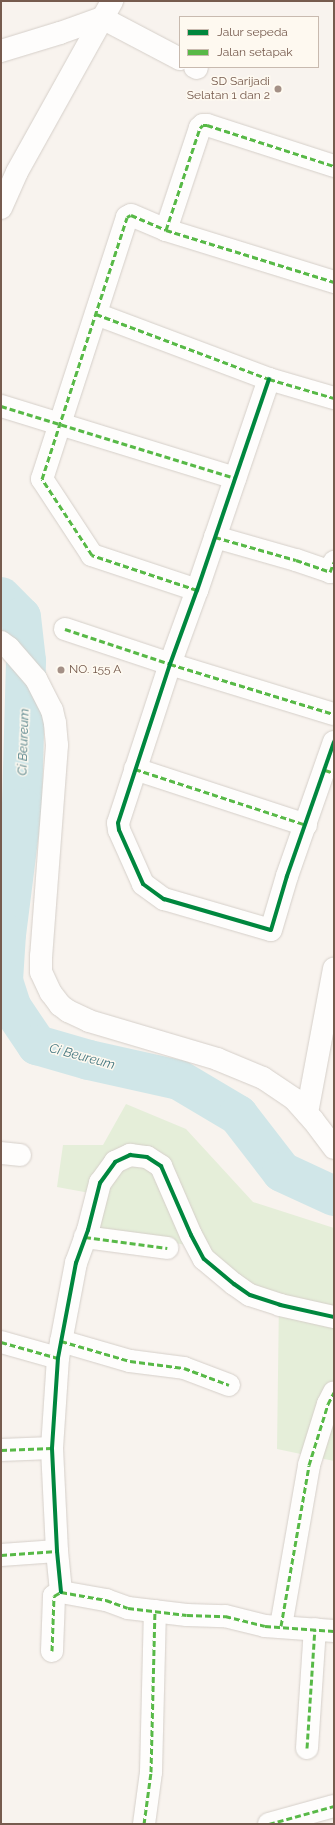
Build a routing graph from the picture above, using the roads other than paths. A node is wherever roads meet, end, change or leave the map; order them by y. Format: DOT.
graph roads {
  1 [pos="107,9"];
  2 [pos="1,51"];
  3 [pos="179,57"];
  4 [pos="334,166"];
  5 [pos="1,208"];
  6 [pos="166,230"];
  7 [pos="334,282"];
  8 [pos="96,314"];
  9 [pos="269,379"];
  10 [pos="334,398"];
  11 [pos="1,406"];
  12 [pos="60,423"];
  13 [pos="235,478"];
  14 [pos="215,537"];
  15 [pos="334,562"];
  16 [pos="197,590"];
  17 [pos="65,629"];
  18 [pos="5,645"];
  19 [pos="170,664"];
  20 [pos="334,714"];
  21 [pos="334,742"];
  22 [pos="135,769"];
  23 [pos="329,771"];
  24 [pos="306,825"];
  25 [pos="334,969"];
  26 [pos="307,1113"];
  27 [pos="334,1148"];
  28 [pos="85,1238"];
  29 [pos="167,1248"];
  30 [pos="334,1317"];
  31 [pos="1,1342"];
  32 [pos="59,1350"];
  33 [pos="229,1385"];
  34 [pos="334,1392"];
  35 [pos="52,1448"];
  36 [pos="1,1450"];
  37 [pos="56,1550"];
  38 [pos="1,1555"];
  39 [pos="61,1592"];
  40 [pos="155,1611"];
  41 [pos="281,1626"];
  42 [pos="324,1630"];
  43 [pos="52,1651"];
  44 [pos="307,1748"];
  45 [pos="334,1806"];
  46 [pos="144,1824"];
  47 [pos="269,1824"];
  1 -- 2 [label="street"];
  1 -- 3 [label="street"];
  1 -- 5 [label="street"];
  4 -- 6 [label="street"];
  6 -- 7 [label="street"];
  6 -- 8 [label="street"];
  8 -- 9 [label="street"];
  8 -- 12 [label="street"];
  9 -- 10 [label="street"];
  9 -- 13 [label="street"];
  11 -- 12 [label="street"];
  12 -- 13 [label="street"];
  12 -- 16 [label="street"];
  13 -- 14 [label="street"];
  14 -- 15 [label="street"];
  14 -- 16 [label="street"];
  16 -- 19 [label="street"];
  17 -- 19 [label="street"];
  18 -- 26 [label="street"];
  19 -- 20 [label="street"];
  19 -- 22 [label="street"];
  21 -- 23 [label="street"];
  22 -- 24 [label="street"];
  22 -- 24 [label="street"];
  23 -- 24 [label="street"];
  25 -- 26 [label="street"];
  26 -- 27 [label="street"];
  28 -- 29 [label="street"];
  28 -- 30 [label="street"];
  28 -- 32 [label="street"];
  31 -- 32 [label="street"];
  32 -- 33 [label="street"];
  32 -- 35 [label="street"];
  34 -- 41 [label="street"];
  35 -- 36 [label="street"];
  35 -- 37 [label="street"];
  37 -- 38 [label="street"];
  37 -- 39 [label="street"];
  39 -- 40 [label="street"];
  39 -- 43 [label="street"];
  40 -- 41 [label="street"];
  40 -- 46 [label="street"];
  41 -- 42 [label="street"];
  42 -- 44 [label="street"];
  45 -- 47 [label="street"];
}
